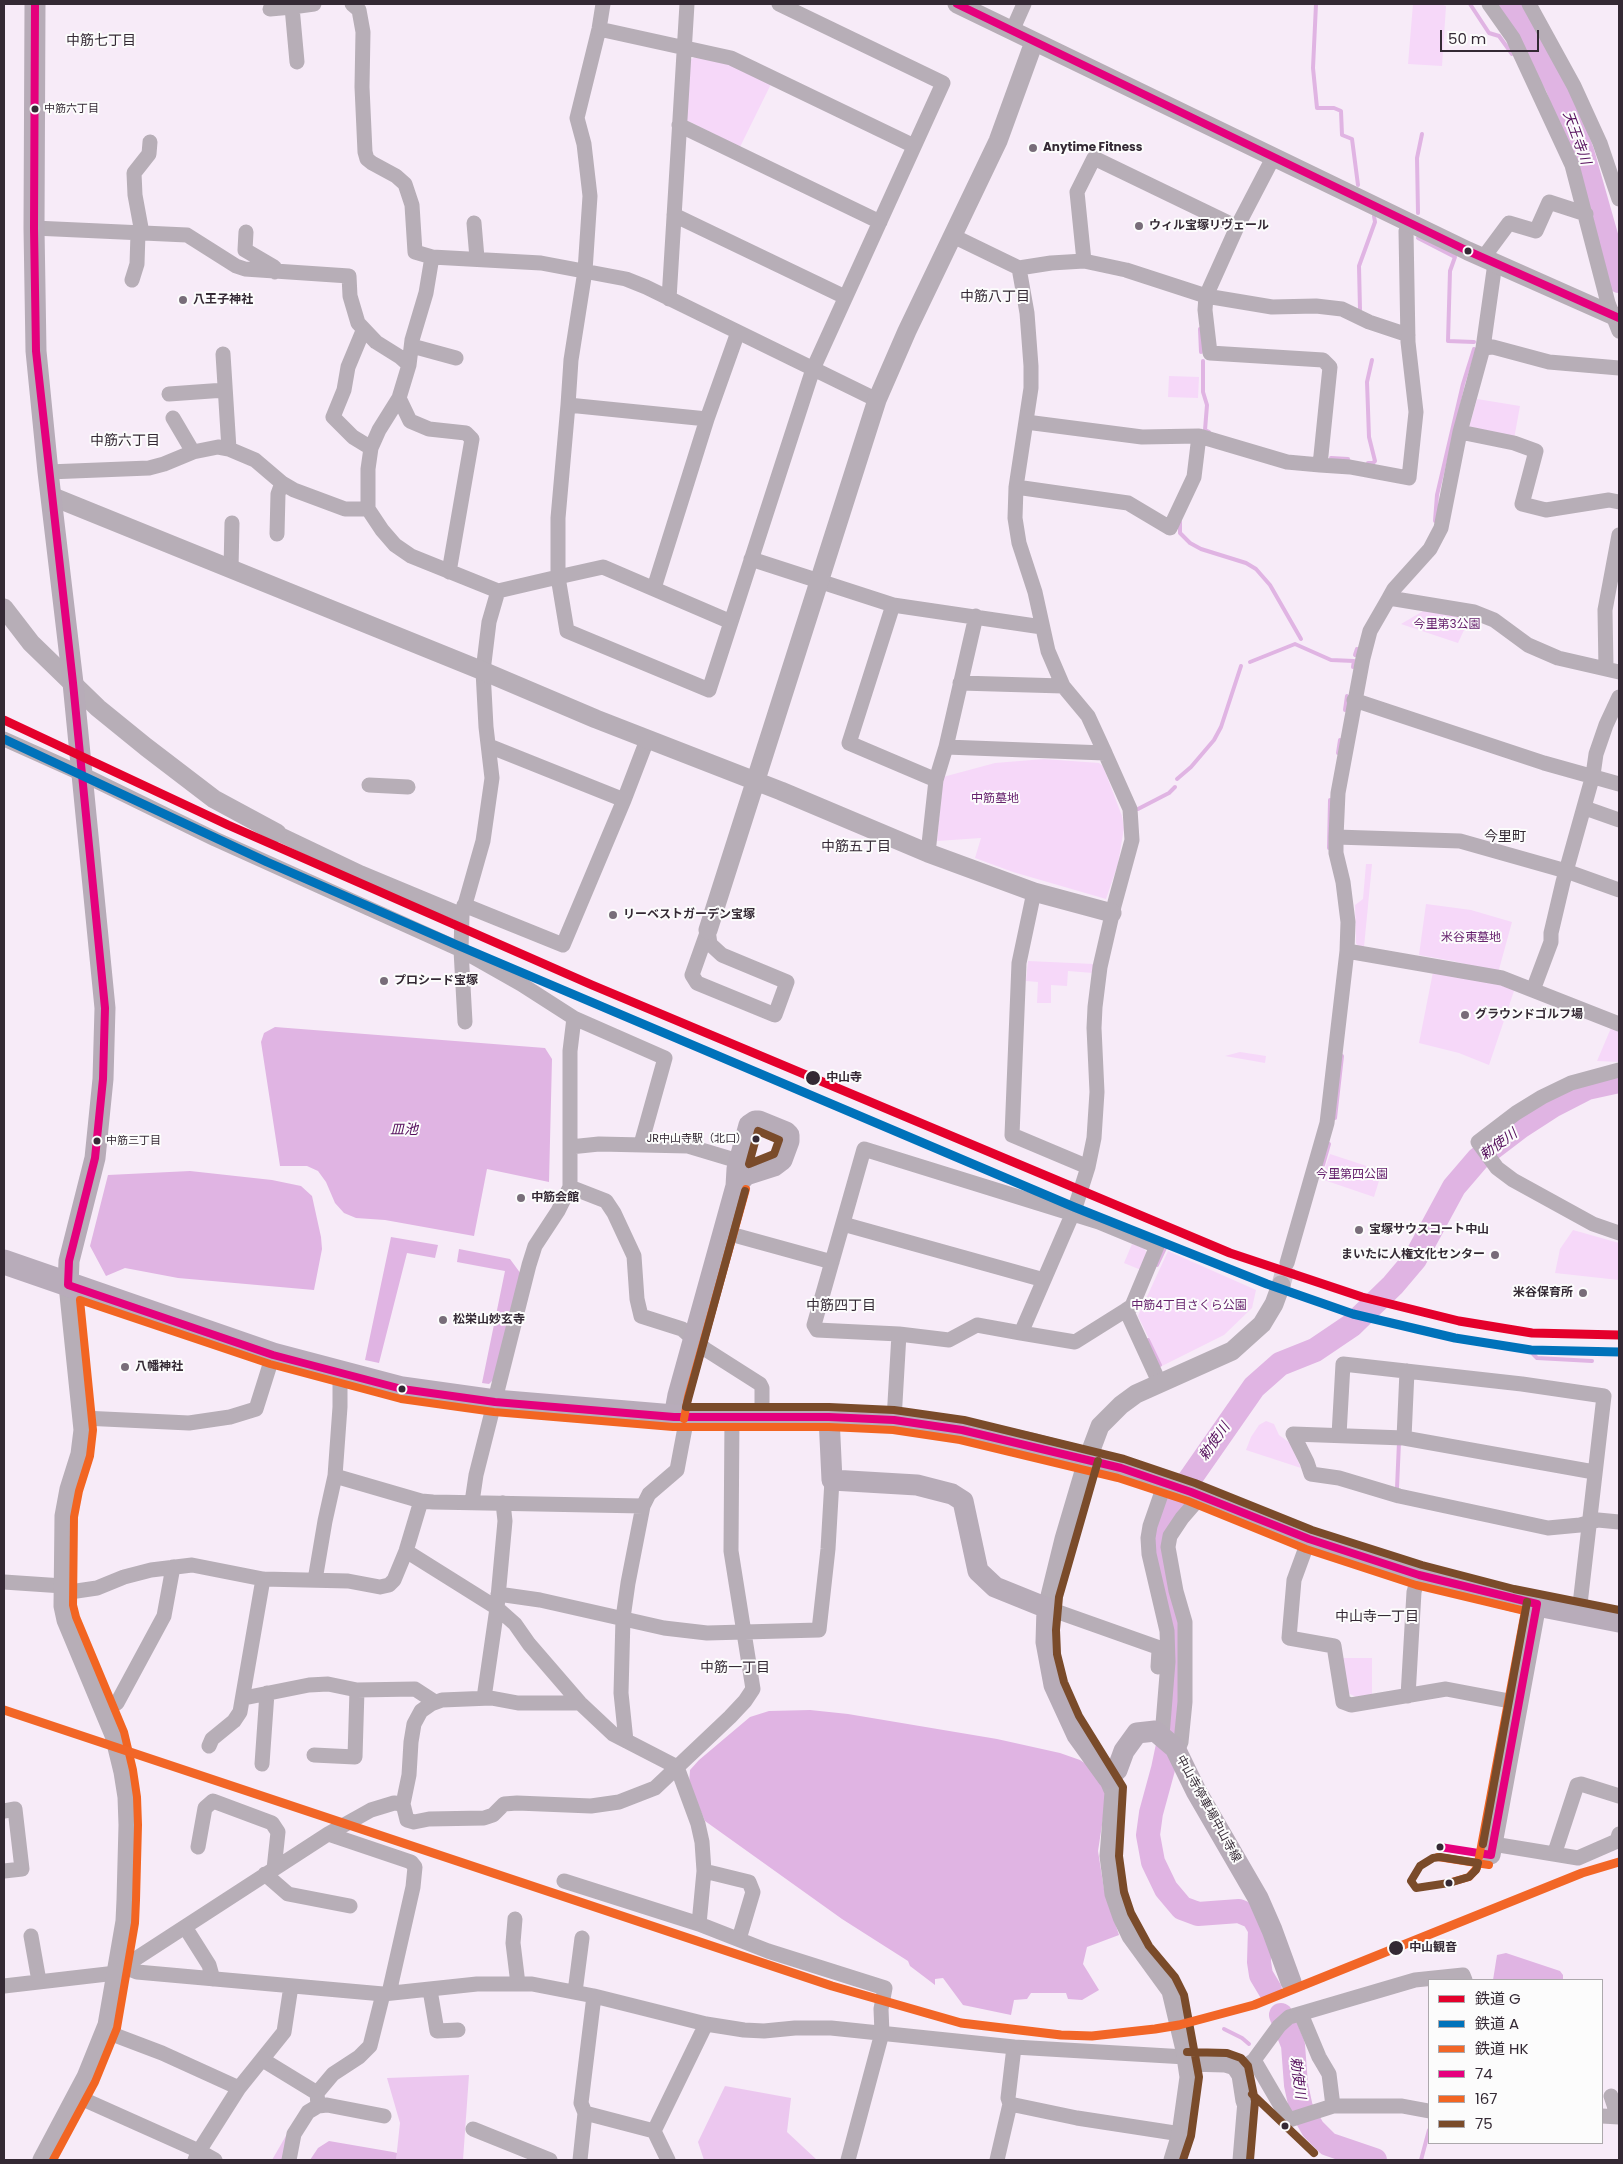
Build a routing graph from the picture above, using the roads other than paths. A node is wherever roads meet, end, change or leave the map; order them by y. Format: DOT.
graph roads {
  1 [pos="35,4"];
  2 [pos="314,4"];
  3 [pos="352,4"];
  4 [pos="603,4"];
  5 [pos="687,4"];
  6 [pos="779,4"];
  7 [pos="958,4"];
  8 [pos="1024,4"];
  9 [pos="1489,4"];
  10 [pos="1528,4"];
  11 [pos="292,7"];
  12 [pos="270,9"];
  13 [pos="599,29"];
  14 [pos="1012,31"];
  15 [pos="1034,42"];
  16 [pos="684,48"];
  17 [pos="297,62"];
  18 [pos="680,125"];
  19 [pos="150,142"];
  20 [pos="914,146"];
  21 [pos="1274,156"];
  22 [pos="1619,199"];
  23 [pos="1586,214"];
  24 [pos="674,215"];
  25 [pos="880,222"];
  26 [pos="474,223"];
  27 [pos="1410,223"];
  28 [pos="34,228"];
  29 [pos="1237,228"];
  30 [pos="246,232"];
  31 [pos="140,233"];
  32 [pos="953,236"];
  33 [pos="432,257"];
  34 [pos="477,258"];
  35 [pos="1084,261"];
  36 [pos="1489,261"];
  37 [pos="1019,268"];
  38 [pos="585,271"];
  39 [pos="275,272"];
  40 [pos="132,280"];
  41 [pos="1206,296"];
  42 [pos="846,297"];
  43 [pos="669,298"];
  44 [pos="1617,321"];
  45 [pos="363,331"];
  46 [pos="738,332"];
  47 [pos="1408,335"];
  48 [pos="412,346"];
  49 [pos="1483,348"];
  50 [pos="223,354"];
  51 [pos="456,358"];
  52 [pos="409,365"];
  53 [pos="1619,368"];
  54 [pos="813,369"];
  55 [pos="225,390"];
  56 [pos="169,394"];
  57 [pos="399,398"];
  58 [pos="877,400"];
  59 [pos="568,405"];
  60 [pos="173,418"];
  61 [pos="707,419"];
  62 [pos="1026,422"];
  63 [pos="1460,432"];
  64 [pos="1199,436"];
  65 [pos="370,448"];
  66 [pos="229,449"];
  67 [pos="193,452"];
  68 [pos="1320,465"];
  69 [pos="48,472"];
  70 [pos="282,483"];
  71 [pos="1016,486"];
  72 [pos="51,496"];
  73 [pos="1619,502"];
  74 [pos="368,509"];
  75 [pos="232,523"];
  76 [pos="277,534"];
  77 [pos="1619,535"];
  78 [pos="751,559"];
  79 [pos="231,569"];
  80 [pos="449,572"];
  81 [pos="558,577"];
  82 [pos="819,581"];
  83 [pos="654,588"];
  84 [pos="498,591"];
  85 [pos="1614,596"];
  86 [pos="1389,598"];
  87 [pos="893,605"];
  88 [pos="4,608"];
  89 [pos="976,616"];
  90 [pos="731,622"];
  91 [pos="1042,627"];
  92 [pos="483,671"];
  93 [pos="1613,671"];
  94 [pos="73,683"];
  95 [pos="960,683"];
  96 [pos="1063,686"];
  97 [pos="1619,697"];
  98 [pos="1354,700"];
  99 [pos="4,738"];
  100 [pos="647,740"];
  101 [pos="489,746"];
  102 [pos="946,748"];
  103 [pos="1105,753"];
  104 [pos="82,774"];
  105 [pos="1593,775"];
  106 [pos="936,780"];
  107 [pos="756,782"];
  108 [pos="1619,784"];
  109 [pos="369,785"];
  110 [pos="408,787"];
  111 [pos="624,800"];
  112 [pos="1585,808"];
  113 [pos="1619,820"];
  114 [pos="277,833"];
  115 [pos="1336,837"];
  116 [pos="928,853"];
  117 [pos="1566,871"];
  118 [pos="1619,890"];
  119 [pos="1034,892"];
  120 [pos="463,910"];
  121 [pos="1112,913"];
  122 [pos="708,930"];
  123 [pos="462,950"];
  124 [pos="1347,951"];
  125 [pos="1533,990"];
  126 [pos="574,1018"];
  127 [pos="465,1022"];
  128 [pos="1619,1023"];
  129 [pos="1619,1070"];
  130 [pos="641,1144"];
  131 [pos="570,1146"];
  132 [pos="738,1161"];
  133 [pos="1088,1167"];
  134 [pos="736,1186"];
  135 [pos="570,1187"];
  136 [pos="1072,1214"];
  137 [pos="843,1224"];
  138 [pos="723,1232"];
  139 [pos="1619,1234"];
  140 [pos="4,1262"];
  141 [pos="832,1262"];
  142 [pos="1287,1263"];
  143 [pos="1044,1280"];
  144 [pos="68,1285"];
  145 [pos="1281,1285"];
  146 [pos="1126,1310"];
  147 [pos="1021,1333"];
  148 [pos="898,1334"];
  149 [pos="693,1340"];
  150 [pos="273,1355"];
  151 [pos="1407,1371"];
  152 [pos="340,1373"];
  153 [pos="1160,1384"];
  154 [pos="495,1402"];
  155 [pos="680,1417"];
  156 [pos="732,1417"];
  157 [pos="83,1418"];
  158 [pos="762,1418"];
  159 [pos="828,1418"];
  160 [pos="894,1420"];
  161 [pos="1339,1435"];
  162 [pos="1404,1438"];
  163 [pos="1088,1458"];
  164 [pos="1594,1472"];
  165 [pos="335,1476"];
  166 [pos="832,1480"];
  167 [pos="1183,1489"];
  168 [pos="421,1501"];
  169 [pos="472,1502"];
  170 [pos="503,1503"];
  171 [pos="643,1506"];
  172 [pos="1588,1522"];
  173 [pos="1619,1522"];
  174 [pos="1309,1539"];
  175 [pos="406,1551"];
  176 [pos="173,1567"];
  177 [pos="1419,1575"];
  178 [pos="263,1579"];
  179 [pos="315,1580"];
  180 [pos="4,1582"];
  181 [pos="63,1589"];
  182 [pos="498,1601"];
  183 [pos="1537,1604"];
  184 [pos="1047,1608"];
  185 [pos="1579,1613"];
  186 [pos="623,1618"];
  187 [pos="1619,1620"];
  188 [pos="743,1632"];
  189 [pos="357,1690"];
  190 [pos="267,1693"];
  191 [pos="1408,1696"];
  192 [pos="244,1698"];
  193 [pos="484,1698"];
  194 [pos="436,1702"];
  195 [pos="580,1703"];
  196 [pos="1520,1703"];
  197 [pos="104,1710"];
  198 [pos="626,1740"];
  199 [pos="1167,1741"];
  200 [pos="209,1746"];
  201 [pos="314,1755"];
  202 [pos="262,1764"];
  203 [pos="677,1768"];
  204 [pos="1108,1778"];
  205 [pos="1619,1796"];
  206 [pos="403,1804"];
  207 [pos="4,1811"];
  208 [pos="328,1834"];
  209 [pos="1619,1834"];
  210 [pos="198,1847"];
  211 [pos="1492,1850"];
  212 [pos="1555,1852"];
  213 [pos="4,1871"];
  214 [pos="269,1871"];
  215 [pos="704,1871"];
  216 [pos="564,1882"];
  217 [pos="350,1906"];
  218 [pos="515,1919"];
  219 [pos="700,1924"];
  220 [pos="185,1927"];
  221 [pos="31,1936"];
  222 [pos="582,1938"];
  223 [pos="739,1940"];
  224 [pos="119,1968"];
  225 [pos="213,1979"];
  226 [pos="1465,1979"];
  227 [pos="38,1981"];
  228 [pos="1291,1982"];
  229 [pos="518,1984"];
  230 [pos="4,1986"];
  231 [pos="290,1986"];
  232 [pos="430,1990"];
  233 [pos="575,1992"];
  234 [pos="386,1994"];
  235 [pos="594,1996"];
  236 [pos="1290,2019"];
  237 [pos="706,2024"];
  238 [pos="458,2030"];
  239 [pos="104,2031"];
  240 [pos="882,2033"];
  241 [pos="1014,2047"];
  242 [pos="263,2060"];
  243 [pos="1186,2060"];
  244 [pos="1247,2065"];
  245 [pos="239,2088"];
  246 [pos="1611,2095"];
  247 [pos="76,2096"];
  248 [pos="318,2100"];
  249 [pos="1245,2101"];
  250 [pos="1010,2104"];
  251 [pos="1333,2106"];
  252 [pos="1428,2111"];
  253 [pos="585,2113"];
  254 [pos="384,2116"];
  255 [pos="1603,2116"];
  256 [pos="1619,2117"];
  257 [pos="472,2129"];
  258 [pos="654,2131"];
  259 [pos="1181,2134"];
  260 [pos="197,2155"];
  261 [pos="42,2160"];
  262 [pos="215,2160"];
  263 [pos="289,2160"];
  264 [pos="550,2160"];
  265 [pos="580,2160"];
  266 [pos="668,2160"];
  267 [pos="848,2160"];
  268 [pos="997,2160"];
  269 [pos="1173,2160"];
  270 [pos="1240,2160"];
  1 -- 28 [label="main road"];
  2 -- 11 [label="street"];
  3 -- 33 [label="street"];
  4 -- 13 [label="street"];
  5 -- 16 [label="street"];
  6 -- 20 [label="street"];
  7 -- 14 [label="street"];
  8 -- 14 [label="street"];
  9 -- 23 [label="street"];
  10 -- 22 [label="street"];
  11 -- 12 [label="street"];
  11 -- 17 [label="street"];
  13 -- 16 [label="street"];
  13 -- 38 [label="street"];
  14 -- 15 [label="street"];
  15 -- 21 [label="street"];
  15 -- 32 [label="street"];
  16 -- 18 [label="street"];
  16 -- 20 [label="street"];
  18 -- 24 [label="street"];
  18 -- 25 [label="street"];
  19 -- 31 [label="street"];
  20 -- 25 [label="street"];
  21 -- 27 [label="street"];
  21 -- 29 [label="street"];
  23 -- 36 [label="street"];
  23 -- 44 [label="street"];
  24 -- 42 [label="street"];
  24 -- 43 [label="street"];
  25 -- 42 [label="street"];
  26 -- 34 [label="street"];
  27 -- 36 [label="street"];
  27 -- 47 [label="street"];
  28 -- 31 [label="street"];
  28 -- 69 [label="main road"];
  29 -- 35 [label="street"];
  29 -- 41 [label="street"];
  30 -- 39 [label="street"];
  31 -- 39 [label="street"];
  31 -- 40 [label="street"];
  32 -- 37 [label="street"];
  32 -- 58 [label="street"];
  33 -- 34 [label="street"];
  33 -- 48 [label="street"];
  34 -- 38 [label="street"];
  35 -- 37 [label="street"];
  35 -- 41 [label="street"];
  36 -- 44 [label="street"];
  36 -- 49 [label="street"];
  37 -- 62 [label="street"];
  38 -- 43 [label="street"];
  38 -- 59 [label="street"];
  39 -- 45 [label="street"];
  41 -- 47 [label="street"];
  41 -- 68 [label="street"];
  42 -- 54 [label="street"];
  43 -- 46 [label="street"];
  45 -- 52 [label="street"];
  45 -- 65 [label="street"];
  46 -- 54 [label="street"];
  46 -- 61 [label="street"];
  47 -- 68 [label="street"];
  48 -- 51 [label="street"];
  48 -- 52 [label="street"];
  49 -- 53 [label="street"];
  49 -- 63 [label="street"];
  50 -- 55 [label="street"];
  52 -- 57 [label="street"];
  54 -- 58 [label="street"];
  54 -- 78 [label="street"];
  55 -- 56 [label="street"];
  55 -- 66 [label="street"];
  57 -- 65 [label="street"];
  57 -- 80 [label="street"];
  58 -- 82 [label="street"];
  59 -- 61 [label="street"];
  59 -- 81 [label="street"];
  60 -- 67 [label="street"];
  61 -- 83 [label="street"];
  62 -- 64 [label="street"];
  62 -- 71 [label="street"];
  63 -- 73 [label="street"];
  63 -- 86 [label="street"];
  64 -- 68 [label="street"];
  64 -- 71 [label="street"];
  65 -- 74 [label="street"];
  66 -- 67 [label="street"];
  66 -- 70 [label="street"];
  67 -- 69 [label="street"];
  69 -- 72 [label="main road"];
  70 -- 74 [label="street"];
  70 -- 76 [label="street"];
  71 -- 91 [label="street"];
  72 -- 79 [label="street"];
  72 -- 94 [label="main road"];
  74 -- 80 [label="street"];
  75 -- 79 [label="street"];
  77 -- 85 [label="street"];
  78 -- 82 [label="street"];
  78 -- 90 [label="street"];
  79 -- 92 [label="street"];
  80 -- 84 [label="street"];
  81 -- 83 [label="street"];
  81 -- 84 [label="street"];
  81 -- 90 [label="street"];
  82 -- 87 [label="street"];
  82 -- 107 [label="street"];
  83 -- 90 [label="street"];
  84 -- 92 [label="street"];
  85 -- 93 [label="street"];
  86 -- 93 [label="street"];
  86 -- 98 [label="street"];
  87 -- 89 [label="street"];
  87 -- 106 [label="street"];
  88 -- 94 [label="street"];
  89 -- 91 [label="street"];
  89 -- 95 [label="street"];
  91 -- 96 [label="street"];
  92 -- 100 [label="street"];
  92 -- 101 [label="street"];
  94 -- 104 [label="main road"];
  94 -- 114 [label="street"];
  95 -- 96 [label="street"];
  95 -- 102 [label="street"];
  96 -- 103 [label="street"];
  97 -- 105 [label="street"];
  98 -- 105 [label="street"];
  98 -- 115 [label="street"];
  99 -- 104 [label="street"];
  100 -- 107 [label="street"];
  100 -- 111 [label="street"];
  101 -- 111 [label="street"];
  101 -- 120 [label="street"];
  102 -- 103 [label="street"];
  102 -- 106 [label="street"];
  103 -- 121 [label="street"];
  104 -- 123 [label="street"];
  104 -- 144 [label="main road"];
  105 -- 108 [label="street"];
  105 -- 112 [label="street"];
  106 -- 116 [label="street"];
  107 -- 116 [label="street"];
  107 -- 122 [label="street"];
  109 -- 110 [label="street"];
  111 -- 120 [label="street"];
  112 -- 113 [label="street"];
  112 -- 117 [label="street"];
  114 -- 120 [label="street"];
  115 -- 117 [label="street"];
  115 -- 124 [label="street"];
  116 -- 119 [label="street"];
  117 -- 118 [label="street"];
  117 -- 125 [label="street"];
  119 -- 121 [label="street"];
  119 -- 133 [label="street"];
  120 -- 123 [label="street"];
  121 -- 133 [label="street"];
  122 -- 122 [label="street"];
  123 -- 126 [label="street"];
  123 -- 127 [label="street"];
  124 -- 125 [label="street"];
  124 -- 142 [label="street"];
  125 -- 128 [label="street"];
  126 -- 130 [label="street"];
  126 -- 131 [label="street"];
  129 -- 139 [label="street"];
  130 -- 131 [label="street"];
  130 -- 132 [label="street"];
  131 -- 135 [label="street"];
  132 -- 134 [label="main road"];
  132 -- 134 [label="main road"];
  133 -- 136 [label="street"];
  134 -- 138 [label="main road"];
  135 -- 149 [label="street"];
  135 -- 154 [label="street"];
  136 -- 137 [label="street"];
  136 -- 143 [label="street"];
  136 -- 146 [label="street"];
  137 -- 141 [label="street"];
  137 -- 143 [label="street"];
  138 -- 141 [label="street"];
  138 -- 149 [label="main road"];
  140 -- 144 [label="highway"];
  141 -- 148 [label="street"];
  143 -- 147 [label="street"];
  144 -- 150 [label="highway"];
  144 -- 157 [label="street"];
  145 -- 153 [label="street"];
  146 -- 147 [label="street"];
  146 -- 153 [label="street"];
  147 -- 148 [label="street"];
  148 -- 160 [label="street"];
  149 -- 155 [label="main road"];
  149 -- 158 [label="street"];
  150 -- 152 [label="highway"];
  150 -- 157 [label="street"];
  151 -- 161 [label="street"];
  151 -- 162 [label="street"];
  151 -- 164 [label="street"];
  152 -- 154 [label="highway"];
  152 -- 165 [label="street"];
  153 -- 163 [label="street"];
  154 -- 155 [label="highway"];
  154 -- 169 [label="street"];
  155 -- 156 [label="highway"];
  155 -- 171 [label="street"];
  156 -- 158 [label="highway"];
  156 -- 188 [label="street"];
  157 -- 181 [label="street"];
  158 -- 159 [label="highway"];
  159 -- 160 [label="highway"];
  159 -- 166 [label="main road"];
  160 -- 163 [label="highway"];
  161 -- 162 [label="street"];
  161 -- 172 [label="street"];
  162 -- 164 [label="street"];
  163 -- 167 [label="highway"];
  163 -- 184 [label="street"];
  164 -- 172 [label="street"];
  165 -- 168 [label="street"];
  165 -- 179 [label="street"];
  166 -- 184 [label="main road"];
  166 -- 188 [label="street"];
  167 -- 174 [label="highway"];
  167 -- 199 [label="street"];
  167 -- 199 [label="street"];
  168 -- 169 [label="street"];
  168 -- 175 [label="street"];
  169 -- 170 [label="street"];
  170 -- 171 [label="street"];
  170 -- 182 [label="street"];
  171 -- 186 [label="street"];
  172 -- 173 [label="street"];
  172 -- 185 [label="street"];
  174 -- 177 [label="highway"];
  174 -- 191 [label="street"];
  175 -- 179 [label="street"];
  175 -- 182 [label="street"];
  176 -- 178 [label="street"];
  176 -- 181 [label="street"];
  176 -- 197 [label="street"];
  177 -- 183 [label="highway"];
  177 -- 191 [label="street"];
  178 -- 179 [label="street"];
  178 -- 192 [label="street"];
  180 -- 181 [label="street"];
  181 -- 197 [label="street"];
  182 -- 186 [label="street"];
  182 -- 193 [label="street"];
  182 -- 195 [label="street"];
  183 -- 185 [label="highway"];
  183 -- 196 [label="street"];
  184 -- 199 [label="street"];
  184 -- 204 [label="main road"];
  185 -- 187 [label="highway"];
  186 -- 188 [label="street"];
  186 -- 198 [label="street"];
  188 -- 203 [label="street"];
  189 -- 190 [label="street"];
  189 -- 194 [label="street"];
  189 -- 201 [label="street"];
  190 -- 192 [label="street"];
  190 -- 202 [label="street"];
  191 -- 196 [label="street"];
  192 -- 200 [label="street"];
  193 -- 194 [label="street"];
  193 -- 195 [label="street"];
  194 -- 206 [label="street"];
  195 -- 198 [label="street"];
  196 -- 211 [label="street"];
  197 -- 224 [label="street"];
  198 -- 203 [label="street"];
  199 -- 204 [label="main road"];
  199 -- 228 [label="main road, 中山寺停車場中山寺線"];
  203 -- 206 [label="street"];
  203 -- 215 [label="street"];
  204 -- 243 [label="street"];
  205 -- 212 [label="street"];
  206 -- 208 [label="street"];
  207 -- 213 [label="street"];
  208 -- 214 [label="street"];
  208 -- 234 [label="street"];
  209 -- 212 [label="street"];
  210 -- 214 [label="street"];
  211 -- 212 [label="street"];
  214 -- 217 [label="street"];
  214 -- 220 [label="street"];
  215 -- 219 [label="street"];
  215 -- 223 [label="street"];
  216 -- 219 [label="street"];
  218 -- 229 [label="street"];
  219 -- 223 [label="street"];
  220 -- 224 [label="street"];
  220 -- 225 [label="street"];
  221 -- 227 [label="street"];
  222 -- 233 [label="street"];
  223 -- 240 [label="street"];
  224 -- 225 [label="street"];
  224 -- 227 [label="street"];
  224 -- 239 [label="street"];
  225 -- 231 [label="street"];
  226 -- 236 [label="street"];
  227 -- 230 [label="street"];
  229 -- 232 [label="street"];
  229 -- 233 [label="street"];
  231 -- 234 [label="street"];
  231 -- 242 [label="street"];
  232 -- 234 [label="street"];
  232 -- 238 [label="street"];
  233 -- 235 [label="street"];
  234 -- 248 [label="street"];
  235 -- 237 [label="street"];
  235 -- 253 [label="street"];
  236 -- 244 [label="street"];
  236 -- 251 [label="street"];
  237 -- 240 [label="street"];
  237 -- 258 [label="street"];
  239 -- 245 [label="street"];
  239 -- 247 [label="street"];
  240 -- 241 [label="street"];
  240 -- 267 [label="street"];
  241 -- 243 [label="street"];
  241 -- 250 [label="street"];
  242 -- 245 [label="street"];
  242 -- 248 [label="street"];
  243 -- 244 [label="street"];
  243 -- 259 [label="street"];
  244 -- 249 [label="street"];
  244 -- 251 [label="street"];
  245 -- 260 [label="street"];
  246 -- 256 [label="street"];
  247 -- 260 [label="street"];
  247 -- 261 [label="street"];
  248 -- 254 [label="street"];
  248 -- 263 [label="street"];
  249 -- 270 [label="street"];
  250 -- 259 [label="street"];
  250 -- 268 [label="street"];
  251 -- 252 [label="street"];
  253 -- 258 [label="street"];
  253 -- 265 [label="street"];
  255 -- 256 [label="street"];
  257 -- 264 [label="street"];
  258 -- 266 [label="street"];
  259 -- 269 [label="street"];
  260 -- 262 [label="street"];
}
